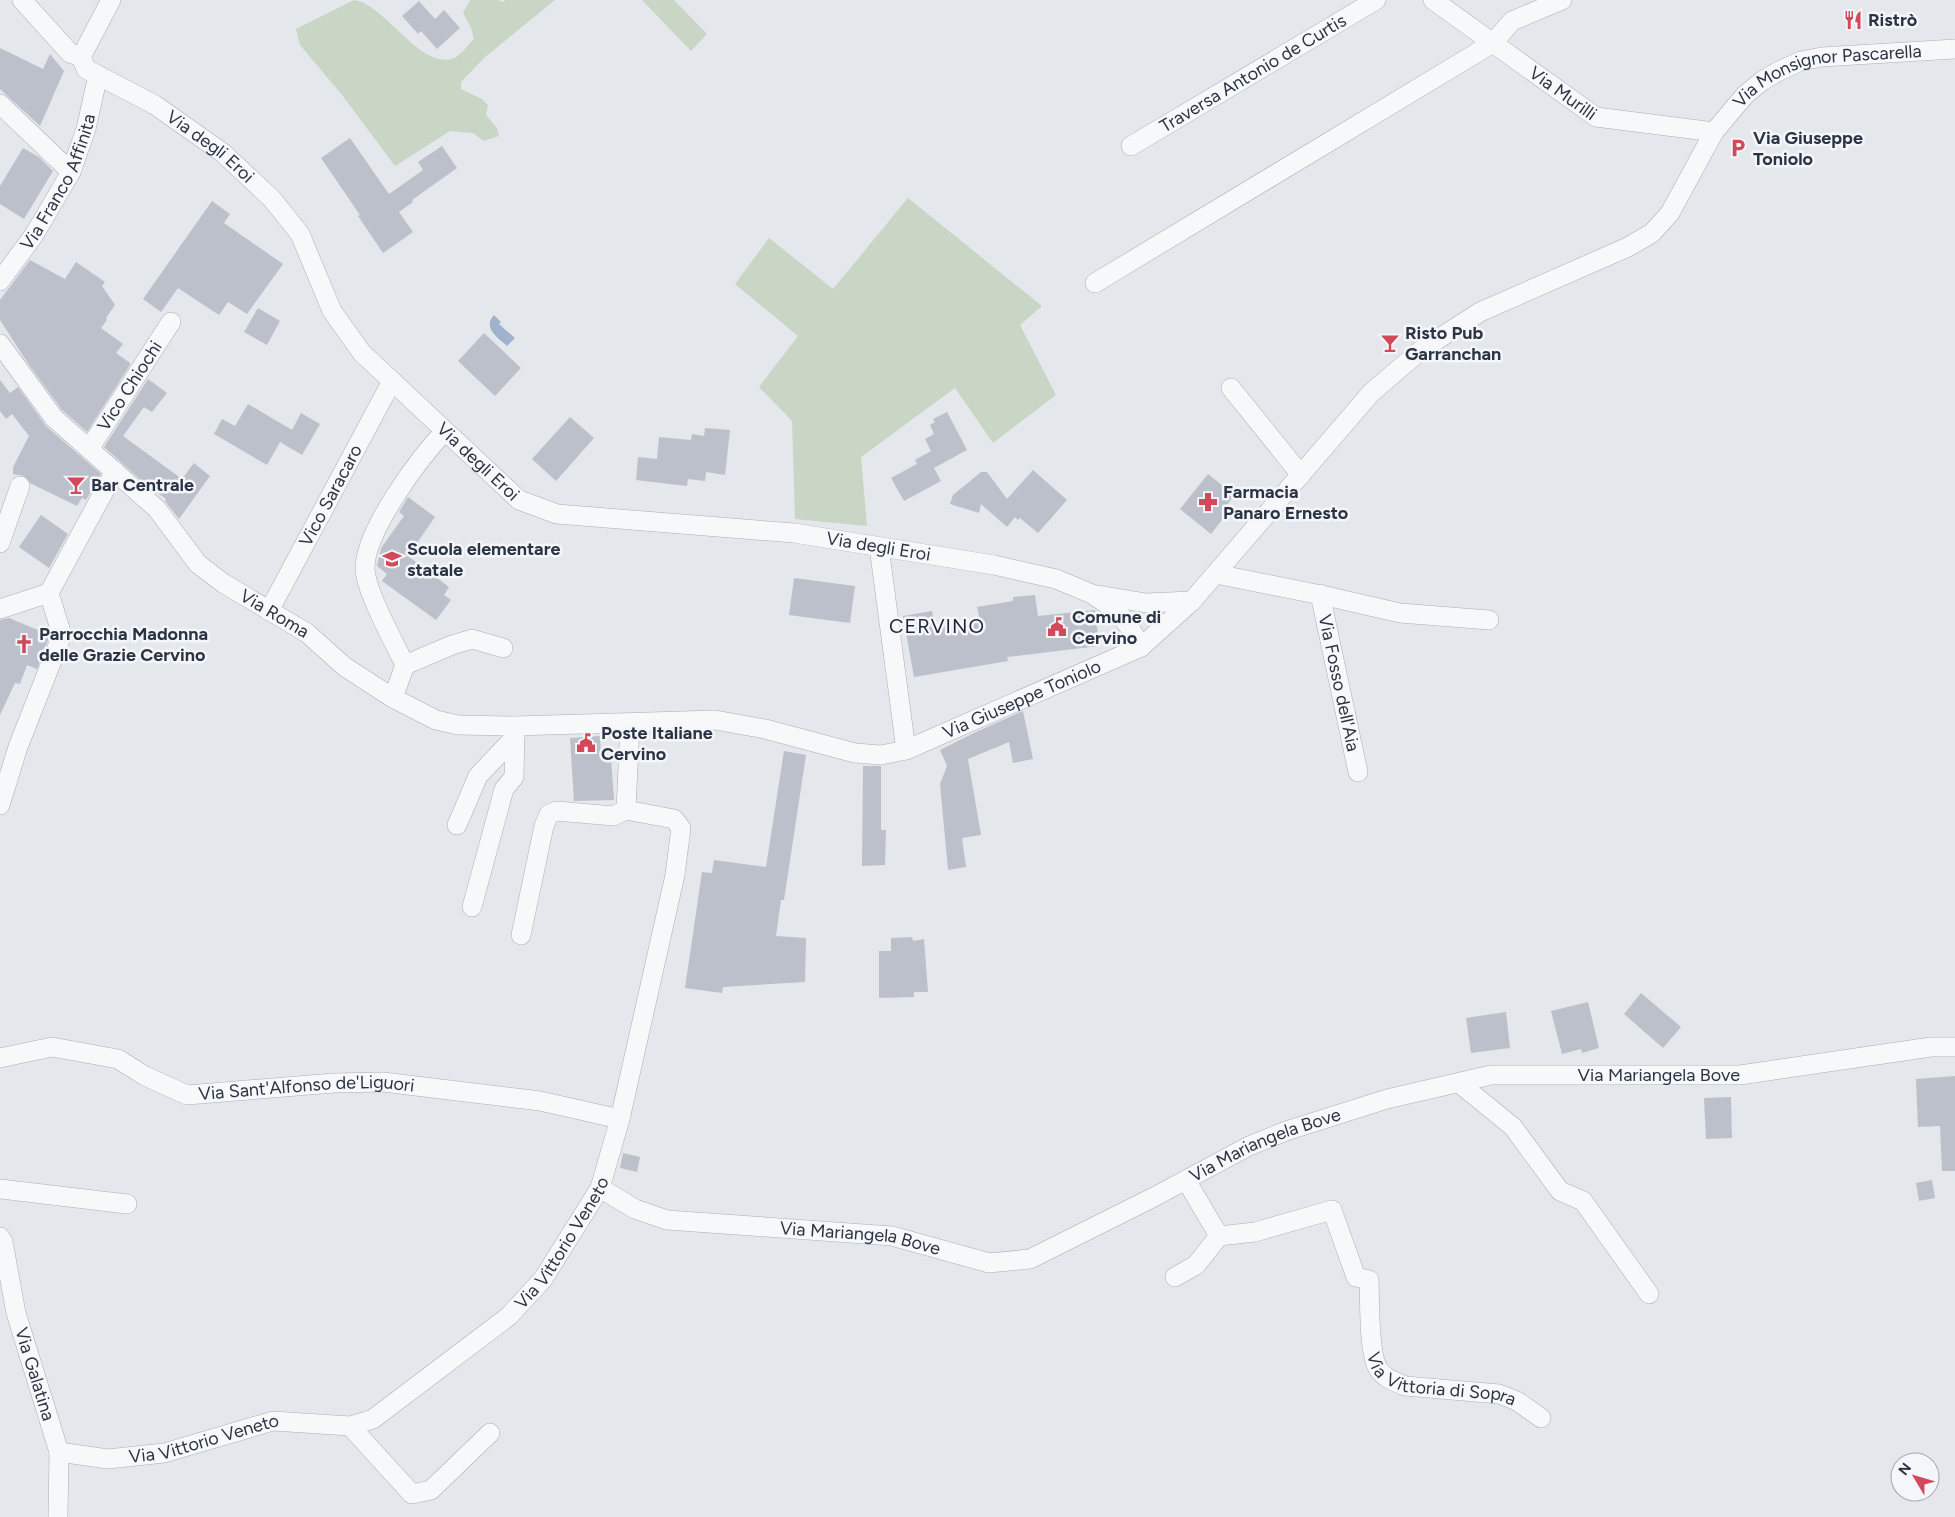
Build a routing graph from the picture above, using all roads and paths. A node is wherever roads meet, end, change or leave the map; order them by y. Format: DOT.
graph roads {
  1 [pos="22,0"];
  2 [pos="111,0"];
  3 [pos="1376,0"];
  4 [pos="1433,0"];
  5 [pos="1562,0"];
  6 [pos="1493,43"];
  7 [pos="1955,49"];
  8 [pos="81,57"];
  9 [pos="98,75"];
  10 [pos="0,104"];
  11 [pos="1714,132"];
  12 [pos="1131,146"];
  13 [pos="71,172"];
  14 [pos="0,281"];
  15 [pos="1095,283"];
  16 [pos="171,322"];
  17 [pos="0,344"];
  18 [pos="392,381"];
  19 [pos="1231,388"];
  20 [pos="445,431"];
  21 [pos="88,449"];
  22 [pos="115,471"];
  23 [pos="1301,475"];
  24 [pos="20,486"];
  25 [pos="0,543"];
  26 [pos="879,547"];
  27 [pos="1216,574"];
  28 [pos="49,592"];
  29 [pos="1092,594"];
  30 [pos="1320,594"];
  31 [pos="1192,601"];
  32 [pos="0,610"];
  33 [pos="269,611"];
  34 [pos="1489,620"];
  35 [pos="1140,647"];
  36 [pos="503,648"];
  37 [pos="405,665"];
  38 [pos="393,698"];
  39 [pos="630,724"];
  40 [pos="515,731"];
  41 [pos="906,750"];
  42 [pos="1358,772"];
  43 [pos="0,805"];
  44 [pos="626,810"];
  45 [pos="457,825"];
  46 [pos="472,907"];
  47 [pos="521,935"];
  48 [pos="1955,1047"];
  49 [pos="0,1058"];
  50 [pos="1459,1082"];
  51 [pos="620,1119"];
  52 [pos="1186,1180"];
  53 [pos="600,1188"];
  54 [pos="0,1190"];
  55 [pos="127,1204"];
  56 [pos="1220,1236"];
  57 [pos="0,1238"];
  58 [pos="4,1266"];
  59 [pos="1175,1277"];
  60 [pos="1649,1294"];
  61 [pos="1541,1418"];
  62 [pos="350,1426"];
  63 [pos="490,1432"];
  64 [pos="59,1452"];
  65 [pos="58,1517"];
  1 -- 8 [label="street, Via degli Eroi"];
  2 -- 8 [label="street"];
  3 -- 12 [label="street, Traversa Antonio de Curtis"];
  4 -- 6 [label="street, Via Murilli"];
  5 -- 6 [label="street"];
  6 -- 11 [label="street, Via Murilli"];
  6 -- 15 [label="street"];
  7 -- 11 [label="street, Via Monsignor Pascarella"];
  8 -- 9 [label="street, Via degli Eroi"];
  9 -- 13 [label="street, Via Franco Affinita"];
  9 -- 18 [label="street, Via degli Eroi"];
  10 -- 13 [label="street"];
  11 -- 23 [label="street, Via Giuseppe Toniolo"];
  13 -- 14 [label="street, Via Franco Affinita"];
  16 -- 21 [label="street, Vico Chiochi"];
  17 -- 21 [label="street, Via Roma"];
  18 -- 20 [label="street, Via degli Eroi"];
  18 -- 33 [label="street, Vico Saracaro"];
  19 -- 23 [label="street"];
  20 -- 26 [label="street, Via degli Eroi"];
  20 -- 37 [label="street"];
  21 -- 22 [label="street, Via Roma"];
  22 -- 28 [label="street"];
  22 -- 33 [label="street, Via Roma"];
  23 -- 27 [label="street, Via Giuseppe Toniolo"];
  24 -- 25 [label="street"];
  26 -- 29 [label="street, Via degli Eroi"];
  26 -- 41 [label="street"];
  27 -- 30 [label="street, Via Fosso dell'Aia"];
  27 -- 31 [label="street, Via Giuseppe Toniolo"];
  28 -- 32 [label="street"];
  28 -- 43 [label="street"];
  29 -- 31 [label="street, Via degli Eroi"];
  29 -- 35 [label="street, Via degli Eroi"];
  30 -- 34 [label="street, Via Fosso dell'Aia"];
  30 -- 42 [label="street, Via Fosso dell'Aia"];
  31 -- 35 [label="street, Via Giuseppe Toniolo"];
  33 -- 38 [label="street, Via Roma"];
  35 -- 41 [label="street, Via Giuseppe Toniolo"];
  36 -- 37 [label="street"];
  37 -- 38 [label="street"];
  38 -- 40 [label="street, Via Roma"];
  39 -- 40 [label="street, Via Roma"];
  39 -- 41 [label="street, Via Giuseppe Toniolo"];
  39 -- 44 [label="street"];
  40 -- 45 [label="street"];
  40 -- 46 [label="street"];
  44 -- 47 [label="street"];
  44 -- 51 [label="street, Via Vittorio Veneto"];
  48 -- 50 [label="street, Via Mariangela Bove"];
  49 -- 51 [label="street, Via Sant'Alfonso de'Liguori"];
  50 -- 52 [label="street, Via Mariangela Bove"];
  50 -- 60 [label="street"];
  51 -- 53 [label="street, Via Vittorio Veneto"];
  52 -- 53 [label="street, Via Mariangela Bove"];
  52 -- 56 [label="street"];
  53 -- 62 [label="street, Via Vittorio Veneto"];
  54 -- 55 [label="street"];
  56 -- 59 [label="street"];
  56 -- 61 [label="street, Via Vittoria di Sopra"];
  57 -- 58 [label="street, Via Galatina"];
  58 -- 64 [label="street, Via Galatina"];
  62 -- 63 [label="street"];
  62 -- 64 [label="street, Via Vittorio Veneto"];
  64 -- 65 [label="street, Via Galatina"];
}
